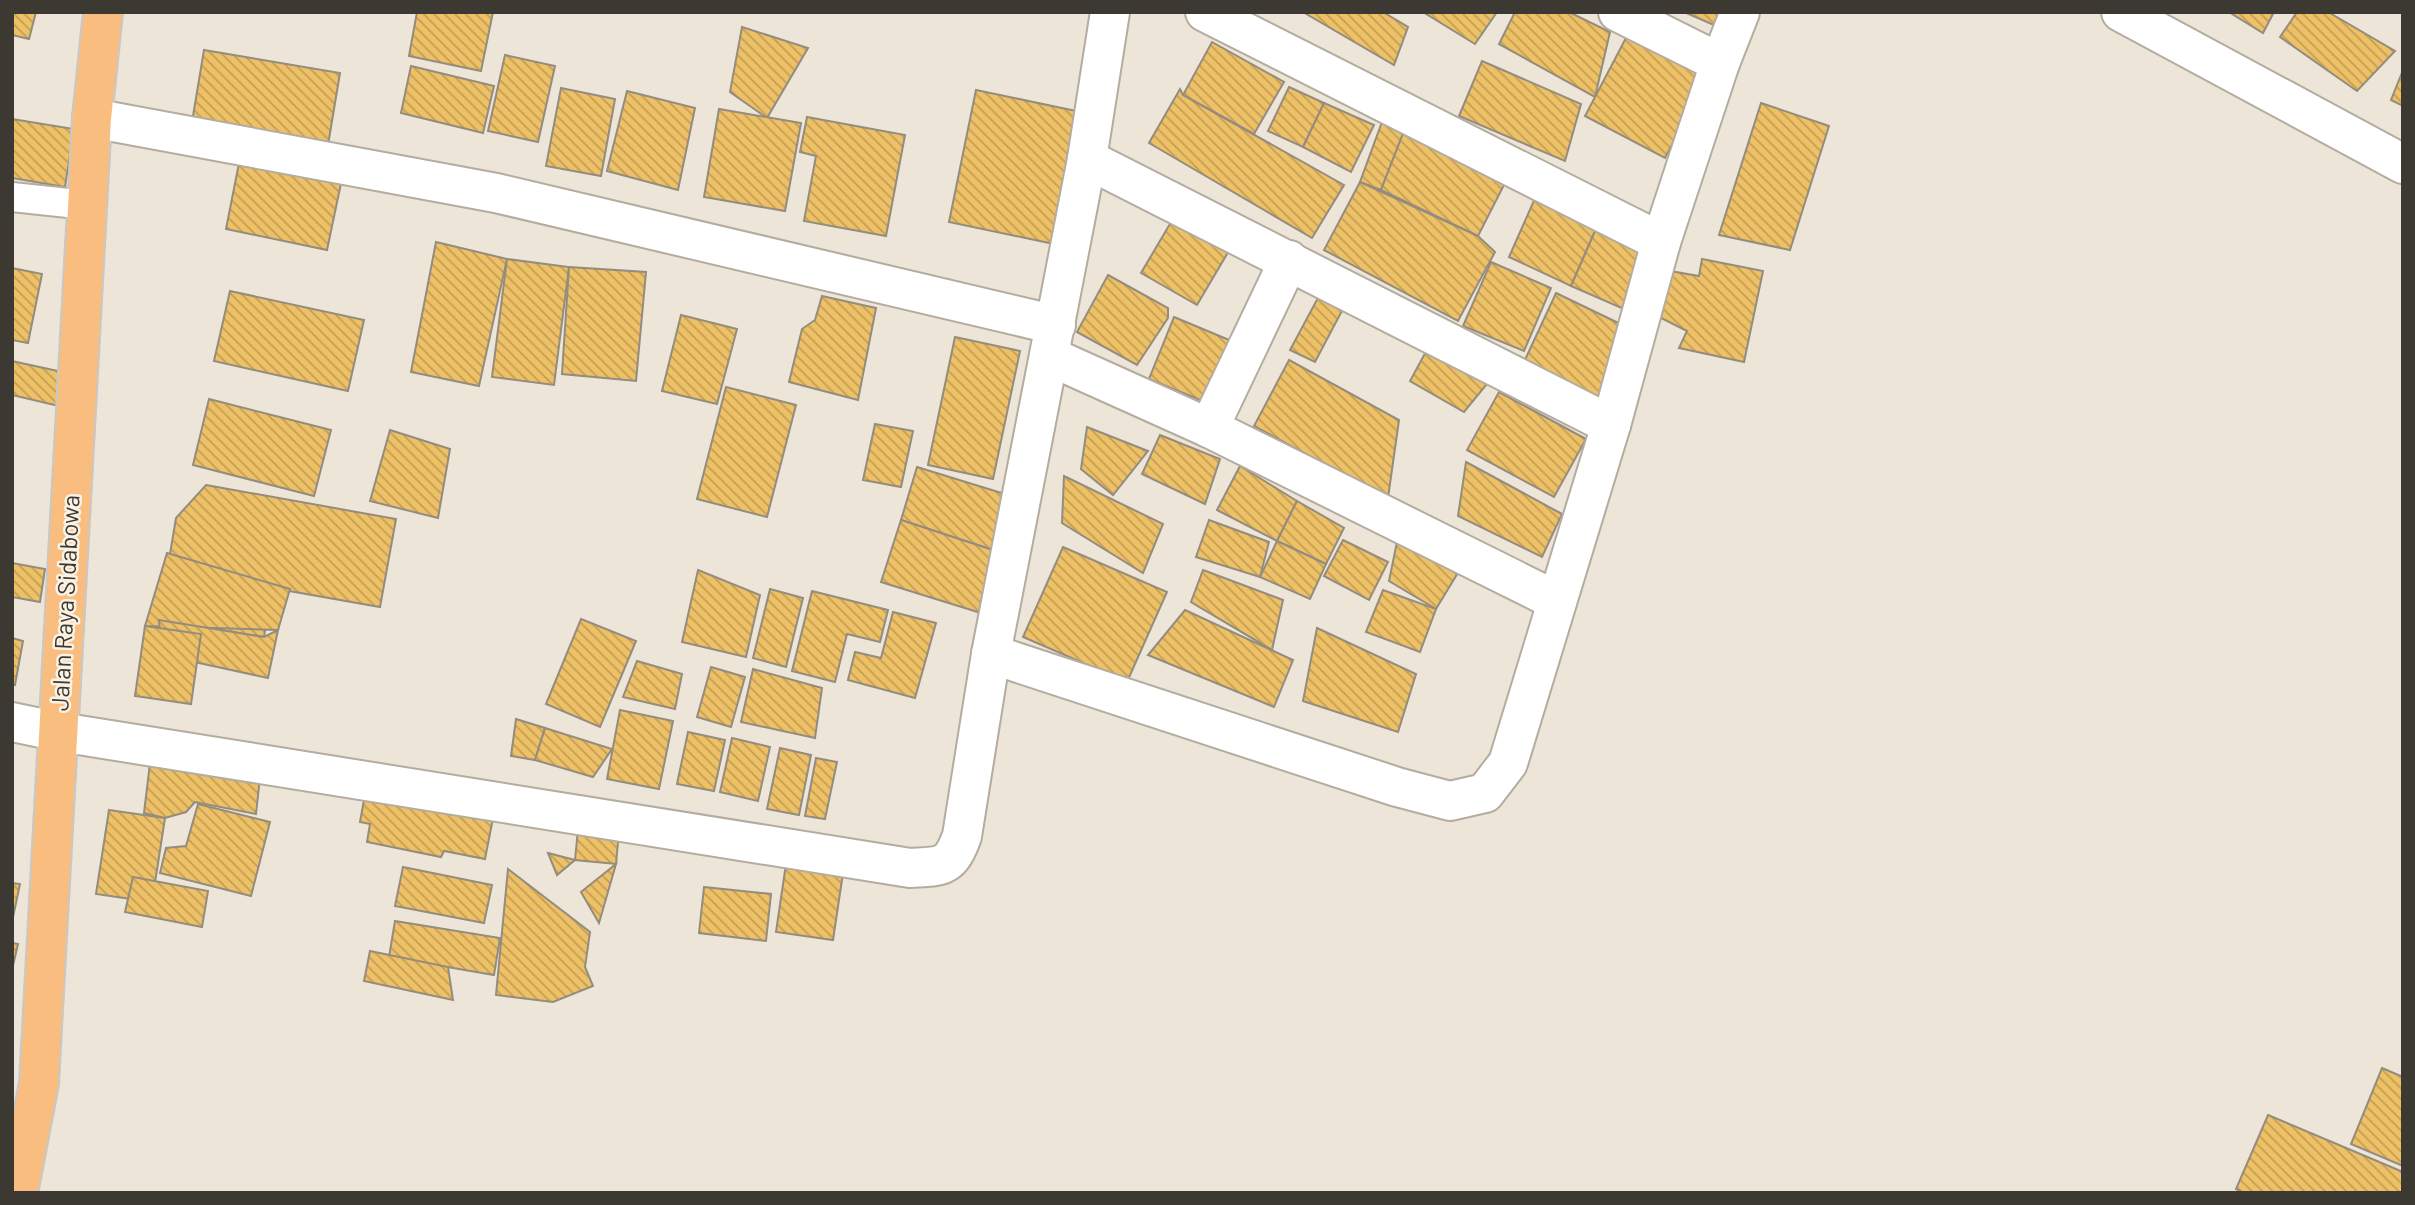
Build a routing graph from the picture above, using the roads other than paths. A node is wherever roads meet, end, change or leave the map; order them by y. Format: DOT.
graph roads {
  1 [pos="103,12"];
  2 [pos="1110,12"];
  3 [pos="1205,12"];
  4 [pos="1618,12"];
  5 [pos="1740,12"];
  6 [pos="2121,12"];
  7 [pos="1720,63"];
  8 [pos="92,118"];
  9 [pos="1087,159"];
  10 [pos="2403,164"];
  11 [pos="12,197"];
  12 [pos="87,205"];
  13 [pos="1661,242"];
  14 [pos="1289,260"];
  15 [pos="1052,340"];
  16 [pos="1611,425"];
  17 [pos="1209,428"];
  18 [pos="1557,601"];
  19 [pos="991,654"];
  20 [pos="12,722"];
  21 [pos="60,732"];
  22 [pos="18,1193"];
  1 -- 8 [label="highway, Jalan Raya Sidabowa"];
  2 -- 9 [label="street"];
  3 -- 13 [label="street"];
  4 -- 7 [label="street"];
  5 -- 7 [label="street"];
  6 -- 10 [label="street"];
  7 -- 13 [label="street"];
  8 -- 12 [label="highway, Jalan Raya Sidabowa"];
  8 -- 15 [label="street"];
  9 -- 14 [label="street"];
  9 -- 15 [label="street"];
  11 -- 12 [label="lane"];
  12 -- 21 [label="highway, Jalan Raya Sidabowa"];
  13 -- 16 [label="street"];
  14 -- 16 [label="street"];
  14 -- 17 [label="street"];
  15 -- 17 [label="street"];
  15 -- 19 [label="street"];
  16 -- 18 [label="street"];
  17 -- 18 [label="street"];
  18 -- 19 [label="street"];
  19 -- 21 [label="street"];
  20 -- 21 [label="street"];
  21 -- 22 [label="highway, Jalan Raya Sidabowa"];
}
